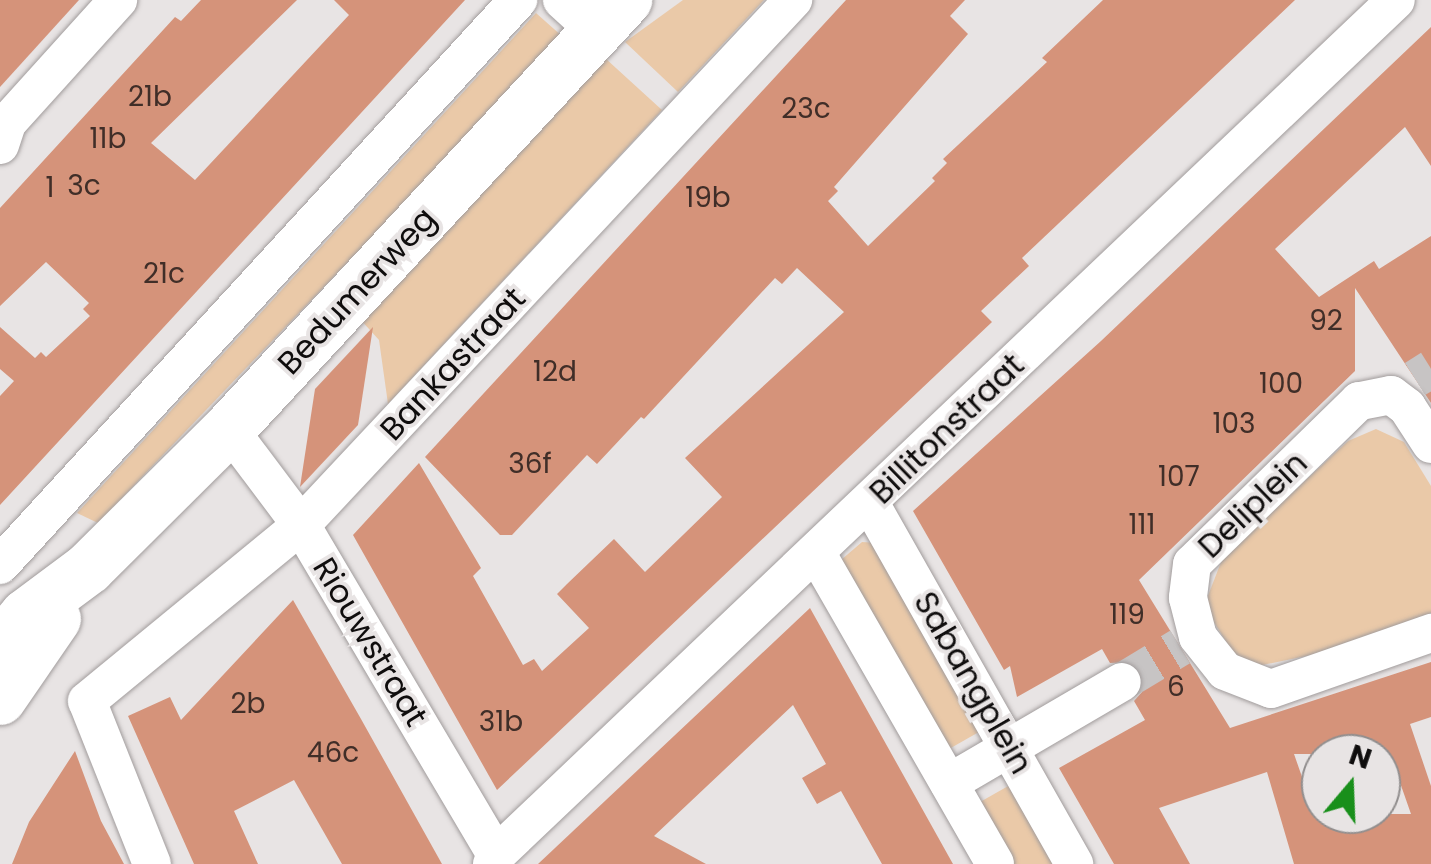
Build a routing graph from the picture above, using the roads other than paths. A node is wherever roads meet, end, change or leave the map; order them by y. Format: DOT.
graph roads {
  1 [pos="118,0"];
  2 [pos="518,0"];
  3 [pos="794,0"];
  4 [pos="1396,0"];
  5 [pos="607,8"];
  6 [pos="0,145"];
  7 [pos="229,429"];
  8 [pos="1431,444"];
  9 [pos="870,503"];
  10 [pos="301,525"];
  11 [pos="816,554"];
  12 [pos="0,565"];
  13 [pos="89,568"];
  14 [pos="1431,633"];
  15 [pos="0,646"];
  16 [pos="1122,682"];
  17 [pos="0,700"];
  18 [pos="1010,747"];
  19 [pos="949,783"];
  20 [pos="494,860"];
  21 [pos="152,864"];
  22 [pos="996,864"];
  23 [pos="1074,864"];
  1 -- 6 [label="street"];
  2 -- 12 [label="street"];
  3 -- 10 [label="street, Bankastraat"];
  4 -- 9 [label="street, Billitonstraat"];
  5 -- 7 [label="main road, Bedumerweg"];
  7 -- 10 [label="street, Riouwstraat"];
  7 -- 13 [label="main road, Bedumerweg"];
  8 -- 14 [label="street, Deliplein"];
  9 -- 11 [label="street, Billitonstraat"];
  9 -- 18 [label="street, Sabangplein"];
  10 -- 20 [label="street, Riouwstraat"];
  10 -- 21 [label="street, Bankastraat"];
  11 -- 19 [label="street"];
  11 -- 20 [label="street, Billitonstraat"];
  13 -- 15 [label="main road, Bedumerweg"];
  13 -- 17 [label="main road, Bedumerweg"];
  16 -- 18 [label="street"];
  18 -- 19 [label="street"];
  18 -- 23 [label="street, Sabangplein"];
  19 -- 22 [label="street"];
}
